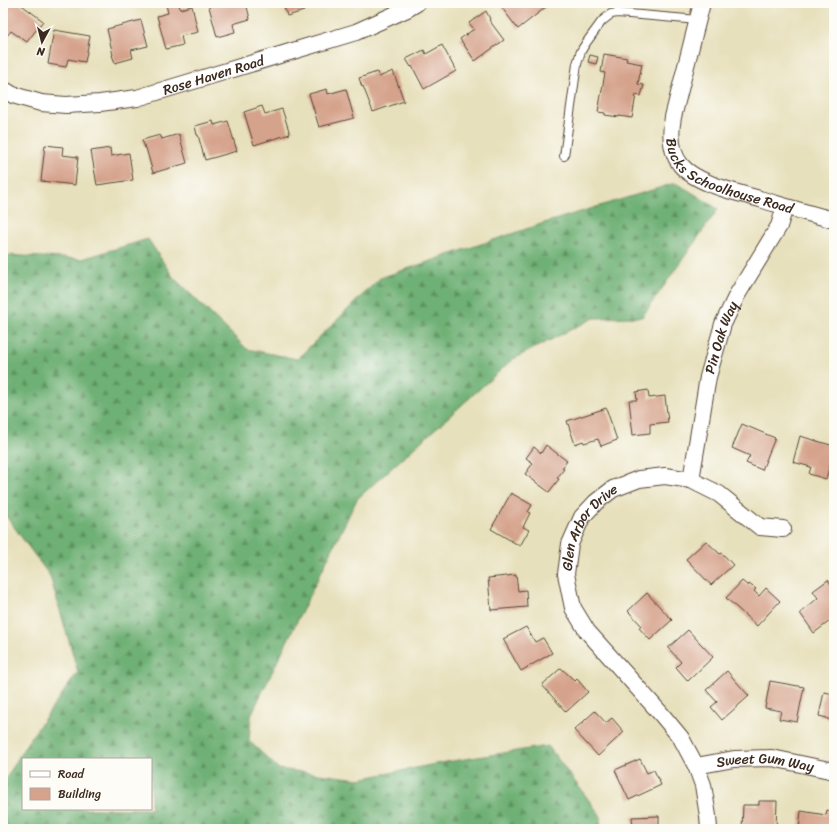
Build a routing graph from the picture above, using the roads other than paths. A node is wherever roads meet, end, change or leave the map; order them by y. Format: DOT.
graph roads {
  1 [pos="417,3"];
  2 [pos="702,3"];
  3 [pos="698,20"];
  4 [pos="3,89"];
  5 [pos="564,156"];
  6 [pos="785,206"];
  7 [pos="834,220"];
  8 [pos="691,480"];
  9 [pos="783,529"];
  10 [pos="696,766"];
  11 [pos="834,771"];
  12 [pos="709,829"];
  1 -- 4 [label="street, Rose Haven Road"];
  2 -- 3 [label="street, Bucks Schoolhouse Road"];
  3 -- 5 [label="lane"];
  3 -- 6 [label="street, Bucks Schoolhouse Road"];
  6 -- 7 [label="street, Bucks Schoolhouse Road"];
  6 -- 8 [label="street, Pin Oak Way"];
  8 -- 9 [label="street, Glen Arbor Drive"];
  8 -- 10 [label="street, Glen Arbor Drive"];
  10 -- 11 [label="street, Sweet Gum Way"];
  10 -- 12 [label="street, Glen Arbor Drive"];
}
